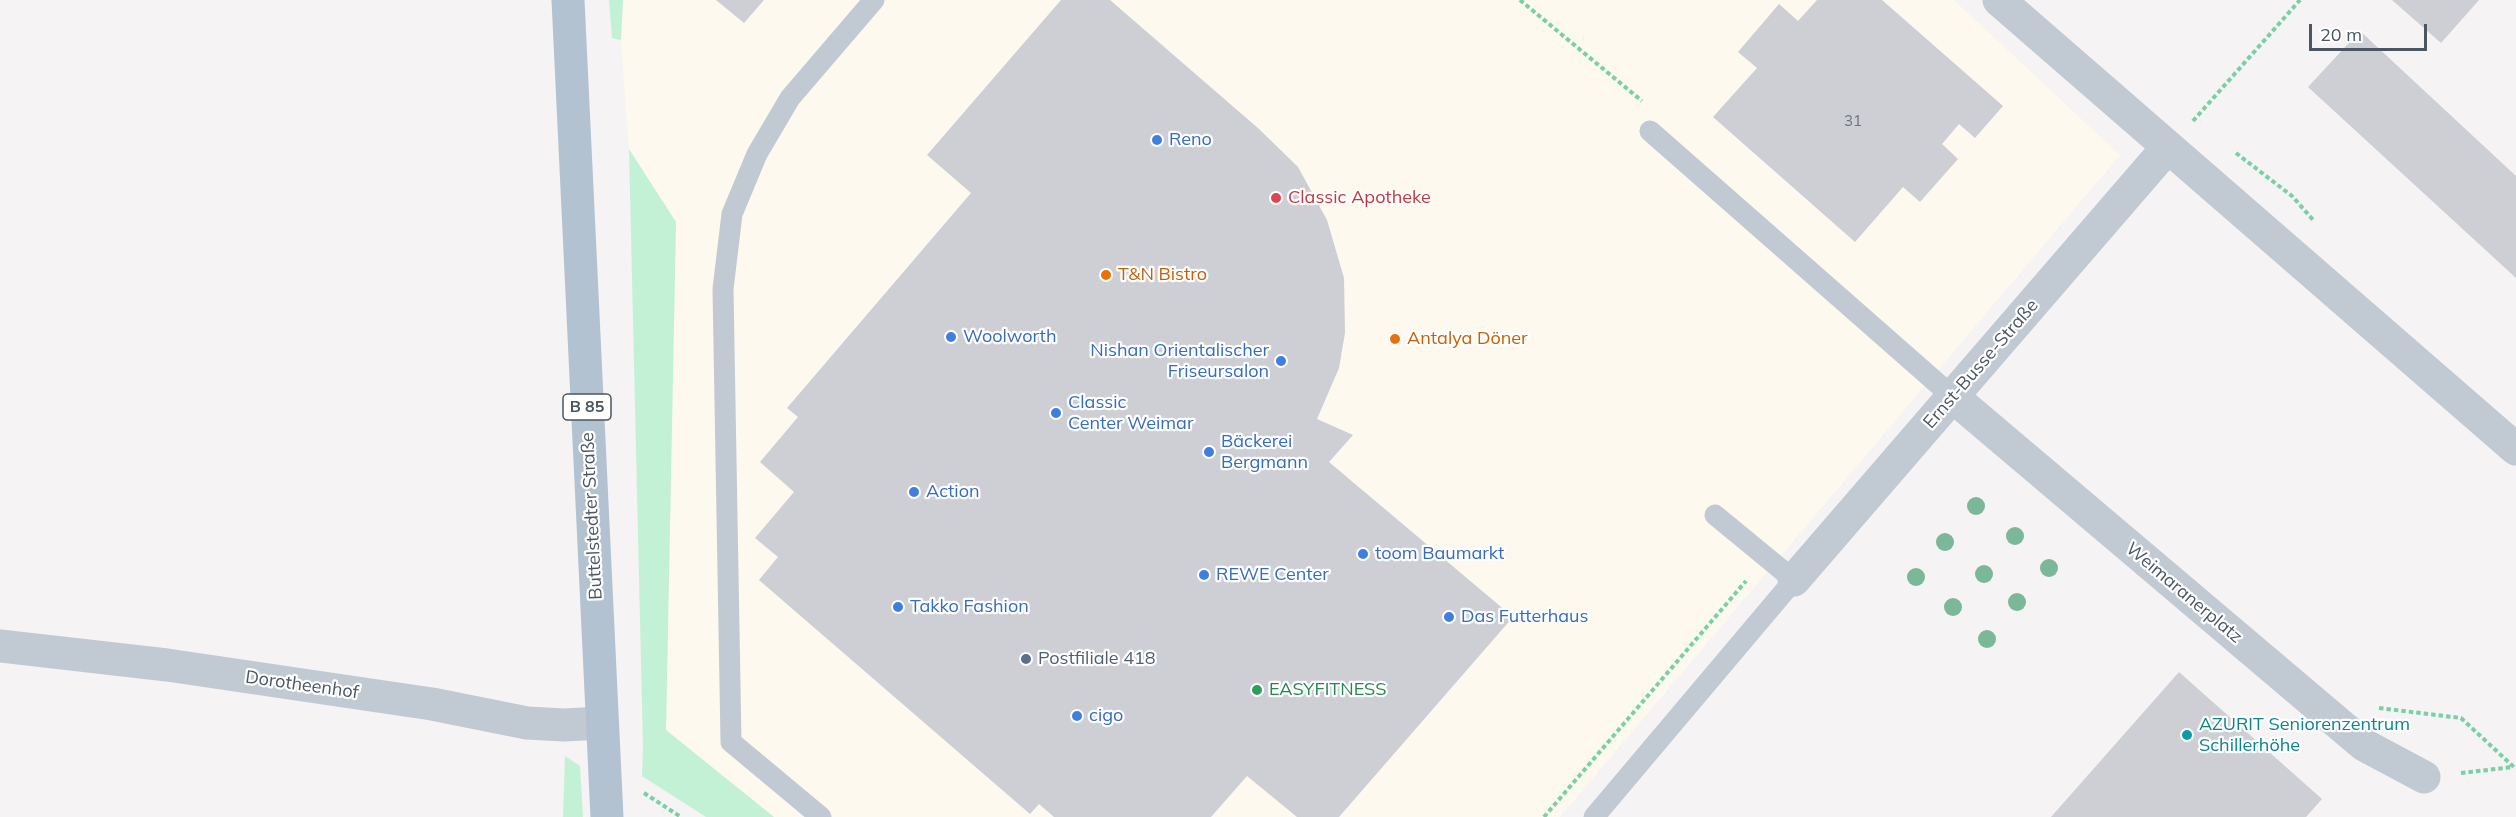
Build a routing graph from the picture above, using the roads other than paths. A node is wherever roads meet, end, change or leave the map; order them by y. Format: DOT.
graph roads {
  1 [pos="568,0"];
  2 [pos="874,0"];
  3 [pos="1999,0"];
  4 [pos="1650,130"];
  5 [pos="2167,148"];
  6 [pos="1953,397"];
  7 [pos="2515,446"];
  8 [pos="1715,515"];
  9 [pos="1794,580"];
  10 [pos="0,646"];
  11 [pos="602,723"];
  12 [pos="2424,777"];
  13 [pos="607,817"];
  14 [pos="821,817"];
  15 [pos="1594,817"];
  1 -- 11 [label="main road, Buttelstedter Straße / B 85"];
  2 -- 14 [label="lane"];
  3 -- 5 [label="street"];
  4 -- 6 [label="lane"];
  5 -- 6 [label="street, Ernst-Busse-Straße"];
  5 -- 7 [label="street"];
  6 -- 9 [label="street, Ernst-Busse-Straße"];
  6 -- 12 [label="street, Weimaranerplatz"];
  8 -- 9 [label="lane"];
  9 -- 15 [label="lane"];
  10 -- 11 [label="street, Dorotheenhof"];
  11 -- 13 [label="main road, Buttelstedter Straße / B 85"];
}
